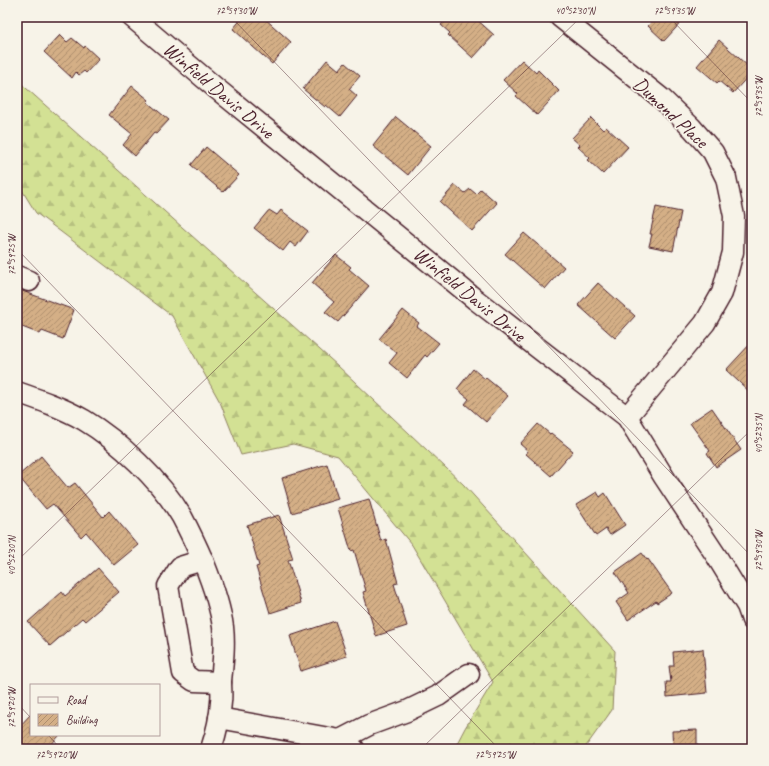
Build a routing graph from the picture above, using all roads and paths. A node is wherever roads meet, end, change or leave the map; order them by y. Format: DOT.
graph roads {
  1 [pos="132,17"];
  2 [pos="560,17"];
  3 [pos="17,392"];
  4 [pos="627,417"];
  5 [pos="203,560"];
  6 [pos="752,620"];
  7 [pos="469,674"];
  8 [pos="221,682"];
  9 [pos="219,718"];
  10 [pos="347,745"];
  11 [pos="211,749"];
  1 -- 4 [label="street, Winfield Davis Drive"];
  2 -- 4 [label="street, Dumond Place"];
  3 -- 5 [label="street"];
  4 -- 6 [label="street, Winfield Davis Drive"];
  5 -- 8 [label="street"];
  5 -- 8 [label="street"];
  7 -- 10 [label="street"];
  8 -- 9 [label="street"];
  9 -- 10 [label="street"];
  9 -- 11 [label="street"];
}
